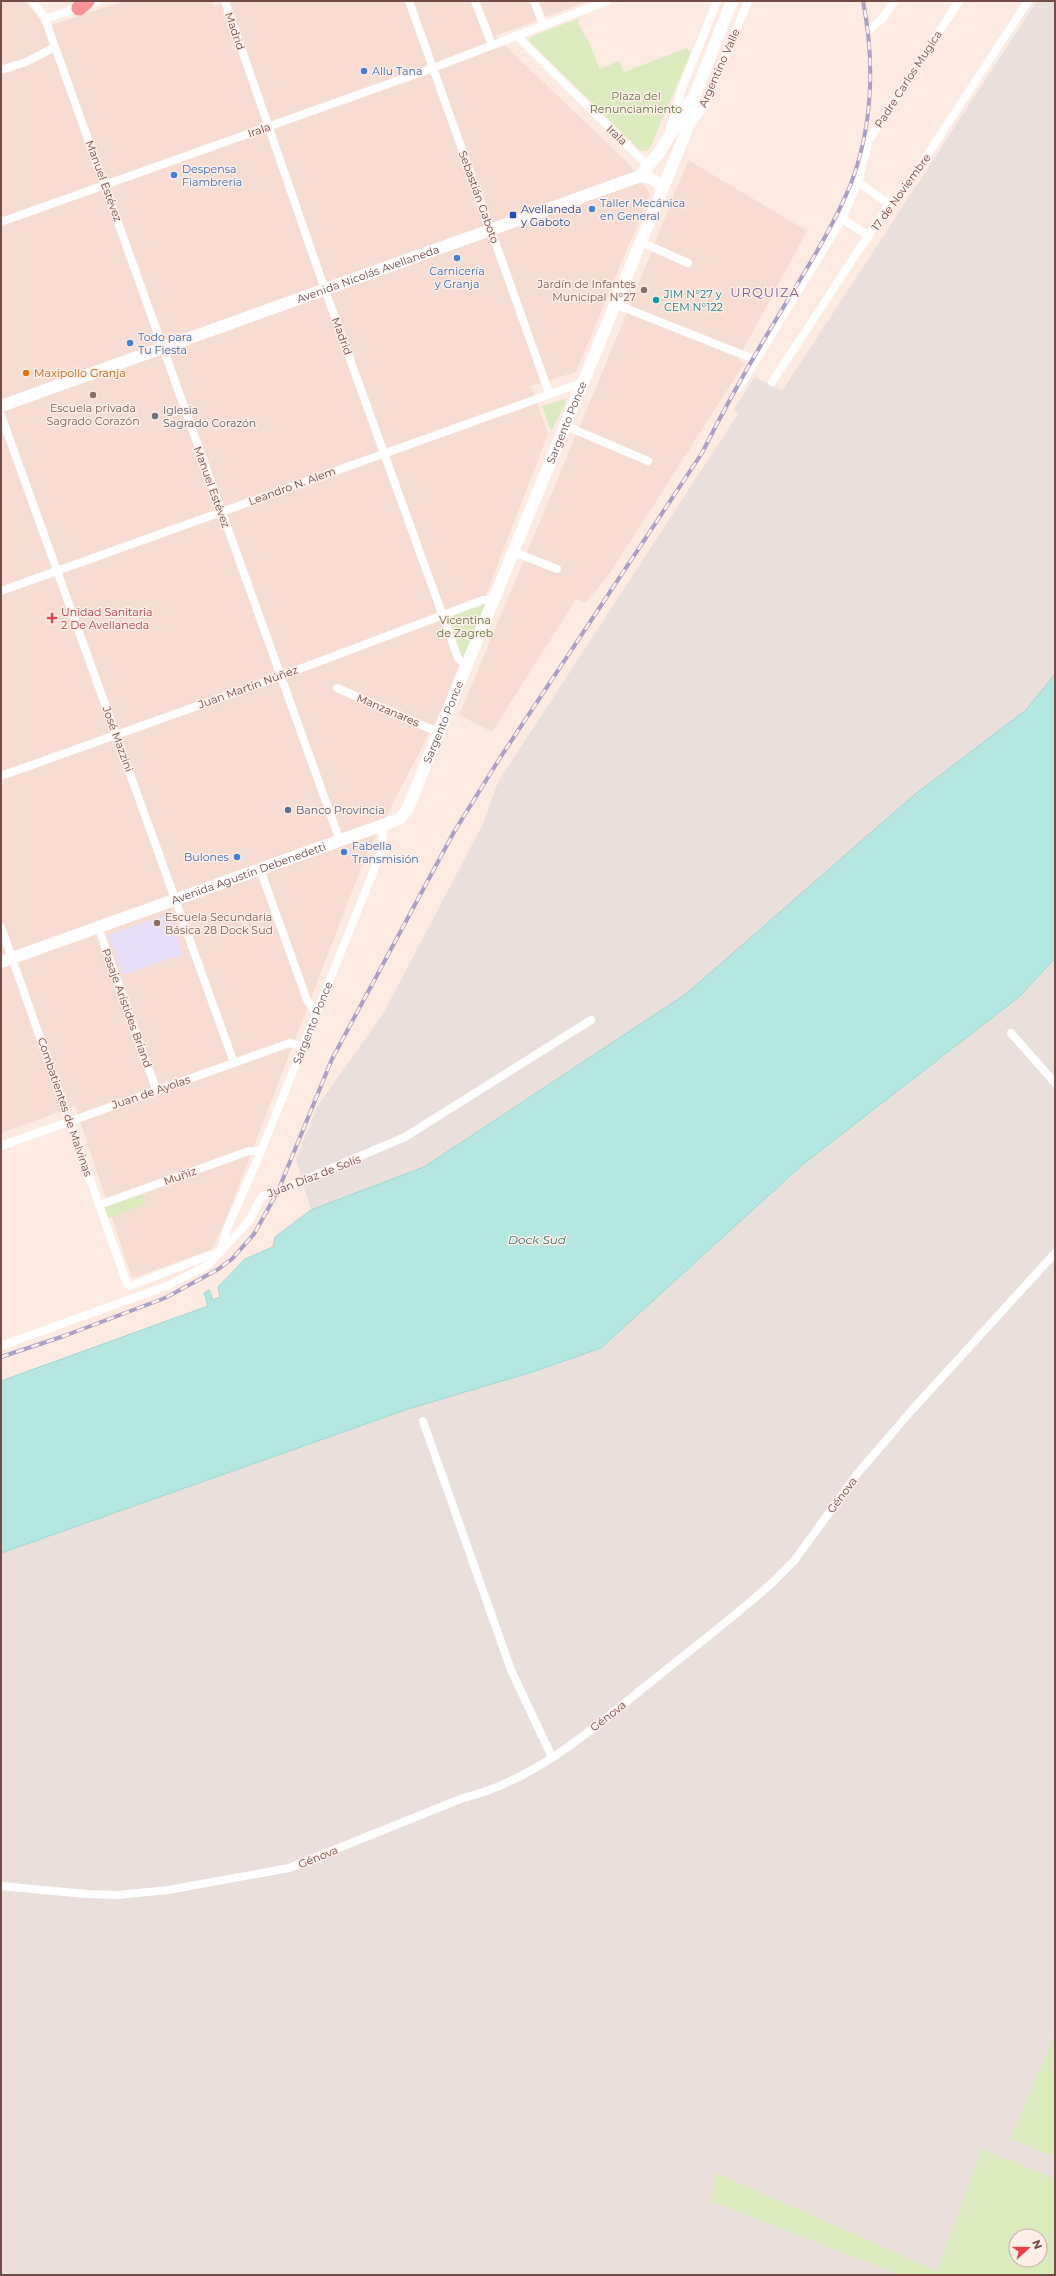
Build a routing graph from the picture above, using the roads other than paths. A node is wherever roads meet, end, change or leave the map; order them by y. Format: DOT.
graph roads {
  1 [pos="33,1"];
  2 [pos="98,1"];
  3 [pos="224,1"];
  4 [pos="409,1"];
  5 [pos="475,1"];
  6 [pos="534,1"];
  7 [pos="607,1"];
  8 [pos="717,1"];
  9 [pos="732,1"];
  10 [pos="748,1"];
  11 [pos="894,1"];
  12 [pos="959,1"];
  13 [pos="1028,1"];
  14 [pos="593,3"];
  15 [pos="83,4"];
  16 [pos="45,19"];
  17 [pos="543,24"];
  18 [pos="870,29"];
  19 [pos="516,35"];
  20 [pos="492,45"];
  21 [pos="55,47"];
  22 [pos="433,68"];
  23 [pos="1,70"];
  24 [pos="696,92"];
  25 [pos="268,127"];
  26 [pos="686,132"];
  27 [pos="669,134"];
  28 [pos="649,167"];
  29 [pos="640,176"];
  30 [pos="858,182"];
  31 [pos="105,185"];
  32 [pos="662,190"];
  33 [pos="889,204"];
  34 [pos="842,219"];
  35 [pos="1,222"];
  36 [pos="490,230"];
  37 [pos="869,236"];
  38 [pos="641,242"];
  39 [pos="688,263"];
  40 [pos="325,290"];
  41 [pos="615,304"];
  42 [pos="162,348"];
  43 [pos="756,360"];
  44 [pos="584,382"];
  45 [pos="772,382"];
  46 [pos="739,388"];
  47 [pos="549,393"];
  48 [pos="1,406"];
  49 [pos="1,415"];
  50 [pos="566,426"];
  51 [pos="384,453"];
  52 [pos="648,461"];
  53 [pos="221,512"];
  54 [pos="514,552"];
  55 [pos="557,569"];
  56 [pos="58,571"];
  57 [pos="1,591"];
  58 [pos="495,600"];
  59 [pos="442,616"];
  60 [pos="468,667"];
  61 [pos="281,676"];
  62 [pos="337,688"];
  63 [pos="440,733"];
  64 [pos="117,735"];
  65 [pos="1,776"];
  66 [pos="383,826"];
  67 [pos="340,841"];
  68 [pos="260,869"];
  69 [pos="175,899"];
  70 [pos="1,927"];
  71 [pos="98,927"];
  72 [pos="7,960"];
  73 [pos="316,1013"];
  74 [pos="591,1020"];
  75 [pos="1011,1033"];
  76 [pos="302,1046"];
  77 [pos="234,1063"];
  78 [pos="1055,1083"];
  79 [pos="156,1090"];
  80 [pos="70,1121"];
  81 [pos="1,1146"];
  82 [pos="261,1151"];
  83 [pos="99,1205"];
  84 [pos="221,1250"];
  85 [pos="1055,1254"];
  86 [pos="1,1346"];
  87 [pos="423,1421"];
  88 [pos="552,1756"];
  89 [pos="1,1886"];
  1 -- 16 [label="street, Manuel Estévez"];
  2 -- 15 [label="street"];
  3 -- 25 [label="street, Madrid"];
  4 -- 22 [label="street, Sebastián Gaboto"];
  5 -- 20 [label="street"];
  6 -- 17 [label="street"];
  7 -- 14 [label="street, Irala"];
  8 -- 27 [label="street"];
  9 -- 24 [label="main road"];
  10 -- 26 [label="street, Argentino Valle"];
  11 -- 18 [label="street"];
  12 -- 30 [label="street, Padre Carlos Mugica"];
  13 -- 33 [label="street, 17 de Noviembre"];
  14 -- 17 [label="street, Irala"];
  15 -- 16 [label="street"];
  16 -- 21 [label="street, Manuel Estévez"];
  17 -- 19 [label="street, Irala"];
  19 -- 20 [label="street, Irala"];
  19 -- 28 [label="street, Irala"];
  20 -- 22 [label="street, Irala"];
  21 -- 23 [label="street"];
  21 -- 31 [label="street, Manuel Estévez"];
  22 -- 25 [label="street, Irala"];
  22 -- 36 [label="street, Sebastián Gaboto"];
  24 -- 26 [label="main road, Sargento Ponce"];
  24 -- 27 [label="main road, Avenida Nicolás Avellaneda"];
  25 -- 31 [label="street, Irala"];
  25 -- 40 [label="street, Madrid"];
  26 -- 32 [label="main road, Sargento Ponce"];
  27 -- 28 [label="main road, Avenida Nicolás Avellaneda"];
  28 -- 29 [label="main road, Avenida Nicolás Avellaneda"];
  29 -- 32 [label="main road"];
  29 -- 36 [label="main road, Avenida Nicolás Avellaneda"];
  30 -- 33 [label="street"];
  30 -- 34 [label="street, Padre Carlos Mugica"];
  31 -- 35 [label="street, Irala"];
  31 -- 42 [label="street, Manuel Estévez"];
  32 -- 38 [label="main road, Sargento Ponce"];
  33 -- 37 [label="street, 17 de Noviembre"];
  34 -- 37 [label="street"];
  34 -- 43 [label="street, Padre Carlos Mugica"];
  36 -- 40 [label="main road, Avenida Nicolás Avellaneda"];
  36 -- 47 [label="street, Sebastián Gaboto"];
  37 -- 45 [label="street, 17 de Noviembre"];
  38 -- 39 [label="street"];
  38 -- 41 [label="main road, Sargento Ponce"];
  40 -- 42 [label="main road, Avenida Nicolás Avellaneda"];
  40 -- 51 [label="street, Madrid"];
  41 -- 43 [label="street"];
  41 -- 44 [label="main road, Sargento Ponce"];
  42 -- 48 [label="main road, Avenida Nicolás Avellaneda"];
  42 -- 53 [label="street, Manuel Estévez"];
  43 -- 46 [label="street, Padre Carlos Mugica"];
  44 -- 47 [label="street, Leandro N. Alem"];
  44 -- 50 [label="main road, Sargento Ponce"];
  47 -- 51 [label="street, Leandro N. Alem"];
  49 -- 56 [label="street, José Mazzini"];
  50 -- 52 [label="street"];
  50 -- 54 [label="main road, Sargento Ponce"];
  51 -- 53 [label="street, Leandro N. Alem"];
  51 -- 59 [label="street, Madrid"];
  53 -- 56 [label="street, Leandro N. Alem"];
  53 -- 61 [label="street, Manuel Estévez"];
  54 -- 55 [label="street"];
  54 -- 58 [label="main road, Sargento Ponce"];
  56 -- 57 [label="street, Leandro N. Alem"];
  56 -- 64 [label="street, José Mazzini"];
  58 -- 59 [label="street, Juan Martín Núñez"];
  58 -- 60 [label="main road, Sargento Ponce"];
  59 -- 60 [label="street, Madrid"];
  59 -- 61 [label="street, Juan Martín Núñez"];
  60 -- 63 [label="main road, Sargento Ponce"];
  61 -- 64 [label="street, Juan Martín Núñez"];
  61 -- 67 [label="street, Manuel Estévez"];
  62 -- 63 [label="street, Manzanares"];
  63 -- 66 [label="main road, Sargento Ponce"];
  64 -- 65 [label="street, Juan Martín Núñez"];
  64 -- 69 [label="street, José Mazzini"];
  66 -- 67 [label="main road, Avenida Agustín Debenedetti"];
  66 -- 73 [label="street, Sargento Ponce"];
  67 -- 68 [label="main road, Avenida Agustín Debenedetti"];
  68 -- 69 [label="main road, Avenida Agustín Debenedetti"];
  68 -- 73 [label="street"];
  69 -- 71 [label="main road, Avenida Agustín Debenedetti"];
  69 -- 77 [label="street, José Mazzini"];
  70 -- 72 [label="street, Combatientes de Malvinas"];
  71 -- 72 [label="main road, Avenida Agustín Debenedetti"];
  71 -- 79 [label="street, Pasaje Arístides Briand"];
  72 -- 80 [label="street, Combatientes de Malvinas"];
  73 -- 76 [label="street, Sargento Ponce"];
  74 -- 84 [label="street, Juan Díaz de Solís"];
  75 -- 78 [label="street"];
  76 -- 77 [label="street, Juan de Ayolas"];
  76 -- 82 [label="street, Sargento Ponce"];
  77 -- 79 [label="street, Juan de Ayolas"];
  79 -- 80 [label="street, Juan de Ayolas"];
  80 -- 81 [label="street, Juan de Ayolas"];
  80 -- 83 [label="street, Combatientes de Malvinas"];
  82 -- 83 [label="street, Muñiz"];
  82 -- 84 [label="street, Sargento Ponce"];
  83 -- 84 [label="street, Combatientes de Malvinas"];
  84 -- 86 [label="street, Juan Díaz de Solís"];
  85 -- 88 [label="street, Génova"];
  87 -- 88 [label="street"];
  88 -- 89 [label="street, Génova"];
}
